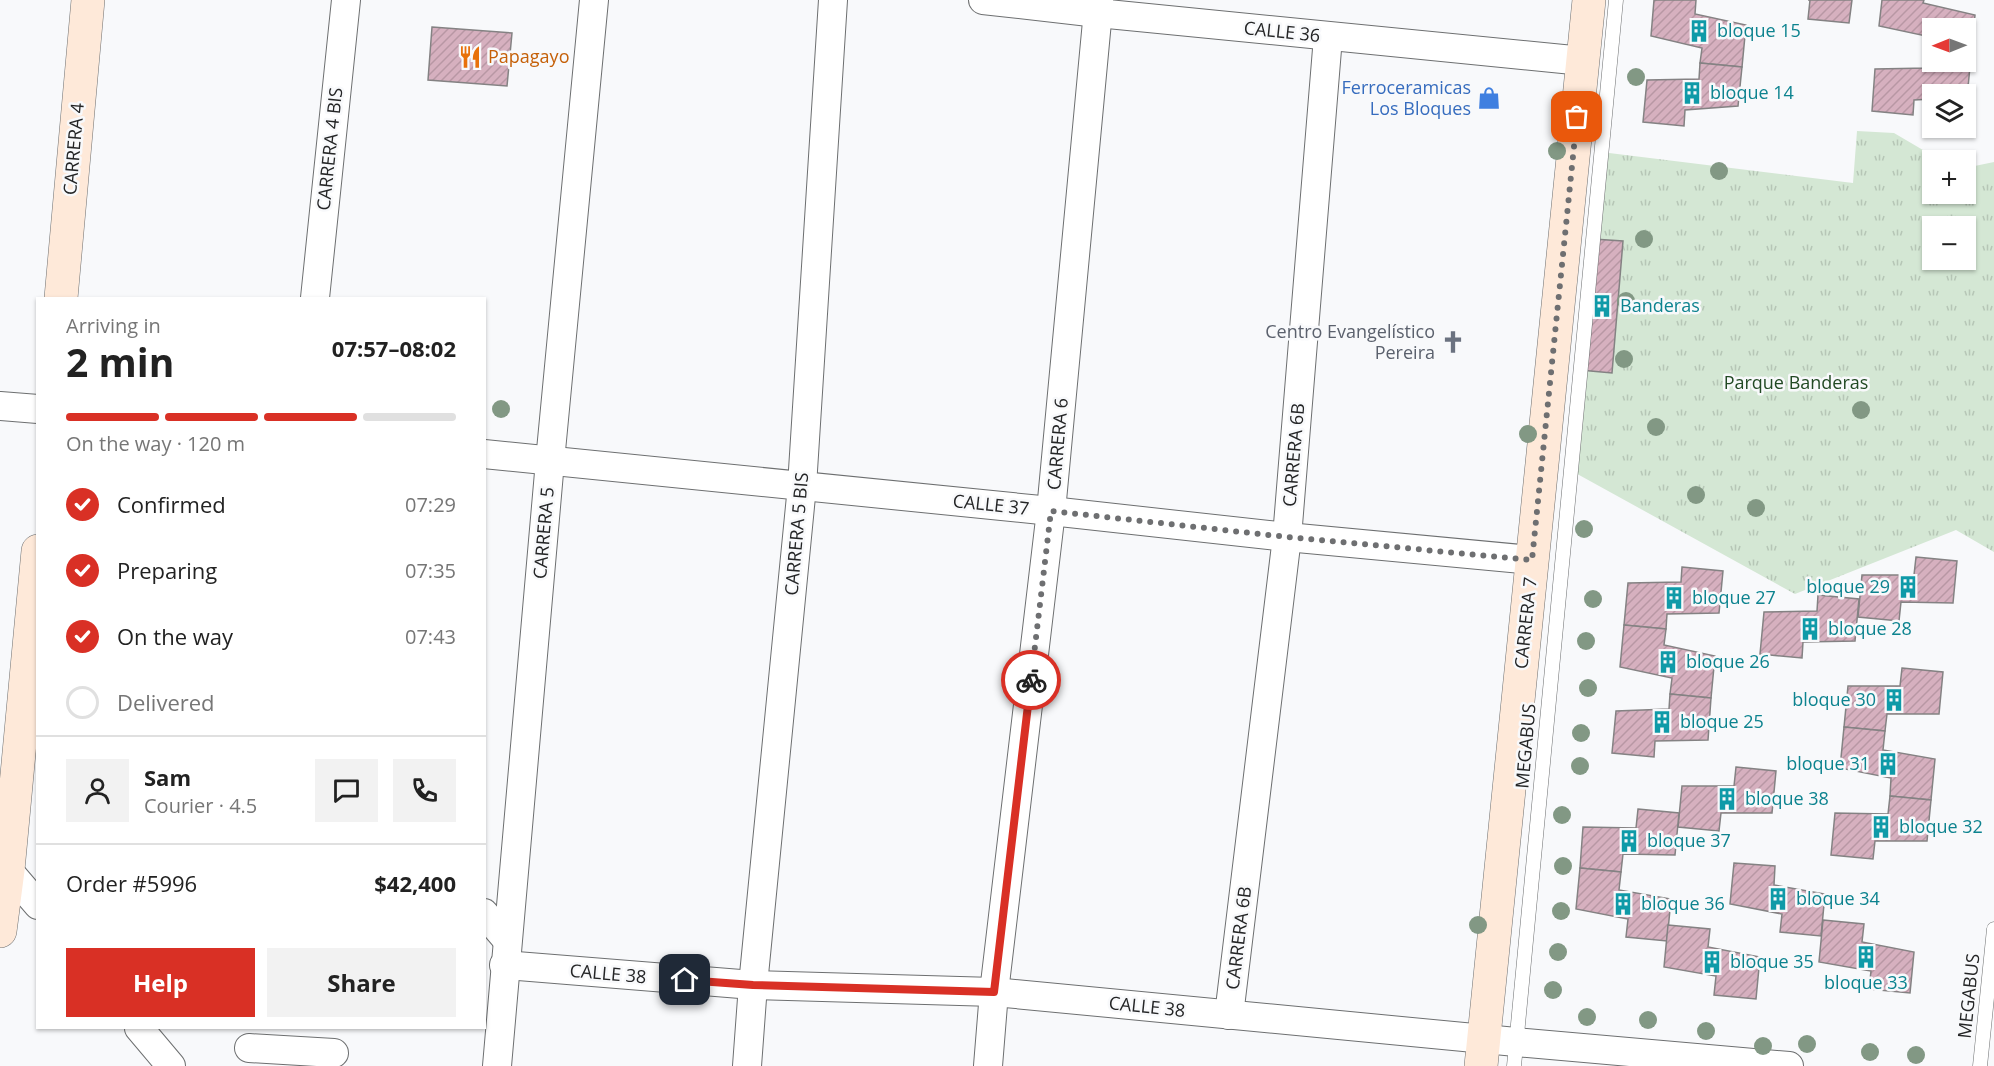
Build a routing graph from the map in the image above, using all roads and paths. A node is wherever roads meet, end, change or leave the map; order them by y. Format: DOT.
graph roads {
  1 [pos="88,0"];
  2 [pos="346,0"];
  3 [pos="594,0"];
  4 [pos="833,0"];
  5 [pos="983,0"];
  6 [pos="1589,0"];
  7 [pos="1616,0"];
  8 [pos="1099,7"];
  9 [pos="1328,37"];
  10 [pos="1582,61"];
  11 [pos="61,297"];
  12 [pos="315,297"];
  13 [pos="0,405"];
  14 [pos="36,409"];
  15 [pos="486,454"];
  16 [pos="550,461"];
  17 [pos="802,486"];
  18 [pos="1051,511"];
  19 [pos="1287,537"];
  20 [pos="1532,560"];
  21 [pos="36,570"];
  22 [pos="4,867"];
  23 [pos="36,903"];
  24 [pos="486,917"];
  25 [pos="1994,929"];
  26 [pos="0,931"];
  27 [pos="506,953"];
  28 [pos="753,985"];
  29 [pos="994,992"];
  30 [pos="1229,1015"];
  31 [pos="140,1029"];
  32 [pos="250,1047"];
  33 [pos="334,1053"];
  34 [pos="1483,1053"];
  35 [pos="1515,1054"];
  36 [pos="1752,1064"];
  37 [pos="171,1066"];
  38 [pos="497,1066"];
  39 [pos="747,1066"];
  40 [pos="988,1066"];
  41 [pos="1789,1066"];
  42 [pos="1980,1066"];
  1 -- 11 [label="main road, CARRERA 4"];
  2 -- 12 [label="street, CARRERA 4 BIS"];
  3 -- 16 [label="street, CARRERA 5"];
  4 -- 17 [label="street, CARRERA 5 BIS"];
  5 -- 8 [label="street, CALLE 36"];
  6 -- 10 [label="main road, CARRERA 7"];
  7 -- 35 [label="lane, MEGABUS"];
  8 -- 9 [label="street, CALLE 36"];
  8 -- 18 [label="street, CARRERA 6"];
  9 -- 10 [label="street, CALLE 36"];
  9 -- 19 [label="street, CARRERA 6B"];
  10 -- 20 [label="main road, CARRERA 7"];
  13 -- 14 [label="street"];
  15 -- 16 [label="street, CALLE 37"];
  16 -- 17 [label="street, CALLE 37"];
  16 -- 27 [label="street, CARRERA 5"];
  17 -- 18 [label="street, CALLE 37"];
  17 -- 28 [label="street, CARRERA 5 BIS"];
  18 -- 19 [label="street, CALLE 37"];
  18 -- 29 [label="street, CARRERA 6"];
  19 -- 20 [label="street, CALLE 37"];
  19 -- 30 [label="street, CARRERA 6B"];
  20 -- 34 [label="main road, CARRERA 7"];
  21 -- 22 [label="main road"];
  22 -- 23 [label="street"];
  22 -- 26 [label="main road"];
  24 -- 27 [label="street"];
  25 -- 42 [label="lane, MEGABUS"];
  27 -- 28 [label="street, CALLE 38"];
  27 -- 38 [label="street, CARRERA 5"];
  28 -- 29 [label="street, CALLE 38"];
  28 -- 39 [label="street, CARRERA 5 BIS"];
  29 -- 30 [label="street, CALLE 38"];
  29 -- 40 [label="street, CARRERA 6"];
  30 -- 34 [label="street, CALLE 38"];
  31 -- 37 [label="street"];
  32 -- 33 [label="street"];
  34 -- 35 [label="street, CALLE 38"];
  35 -- 36 [label="street, CALLE 38"];
  36 -- 41 [label="street, CALLE 38"];
}
